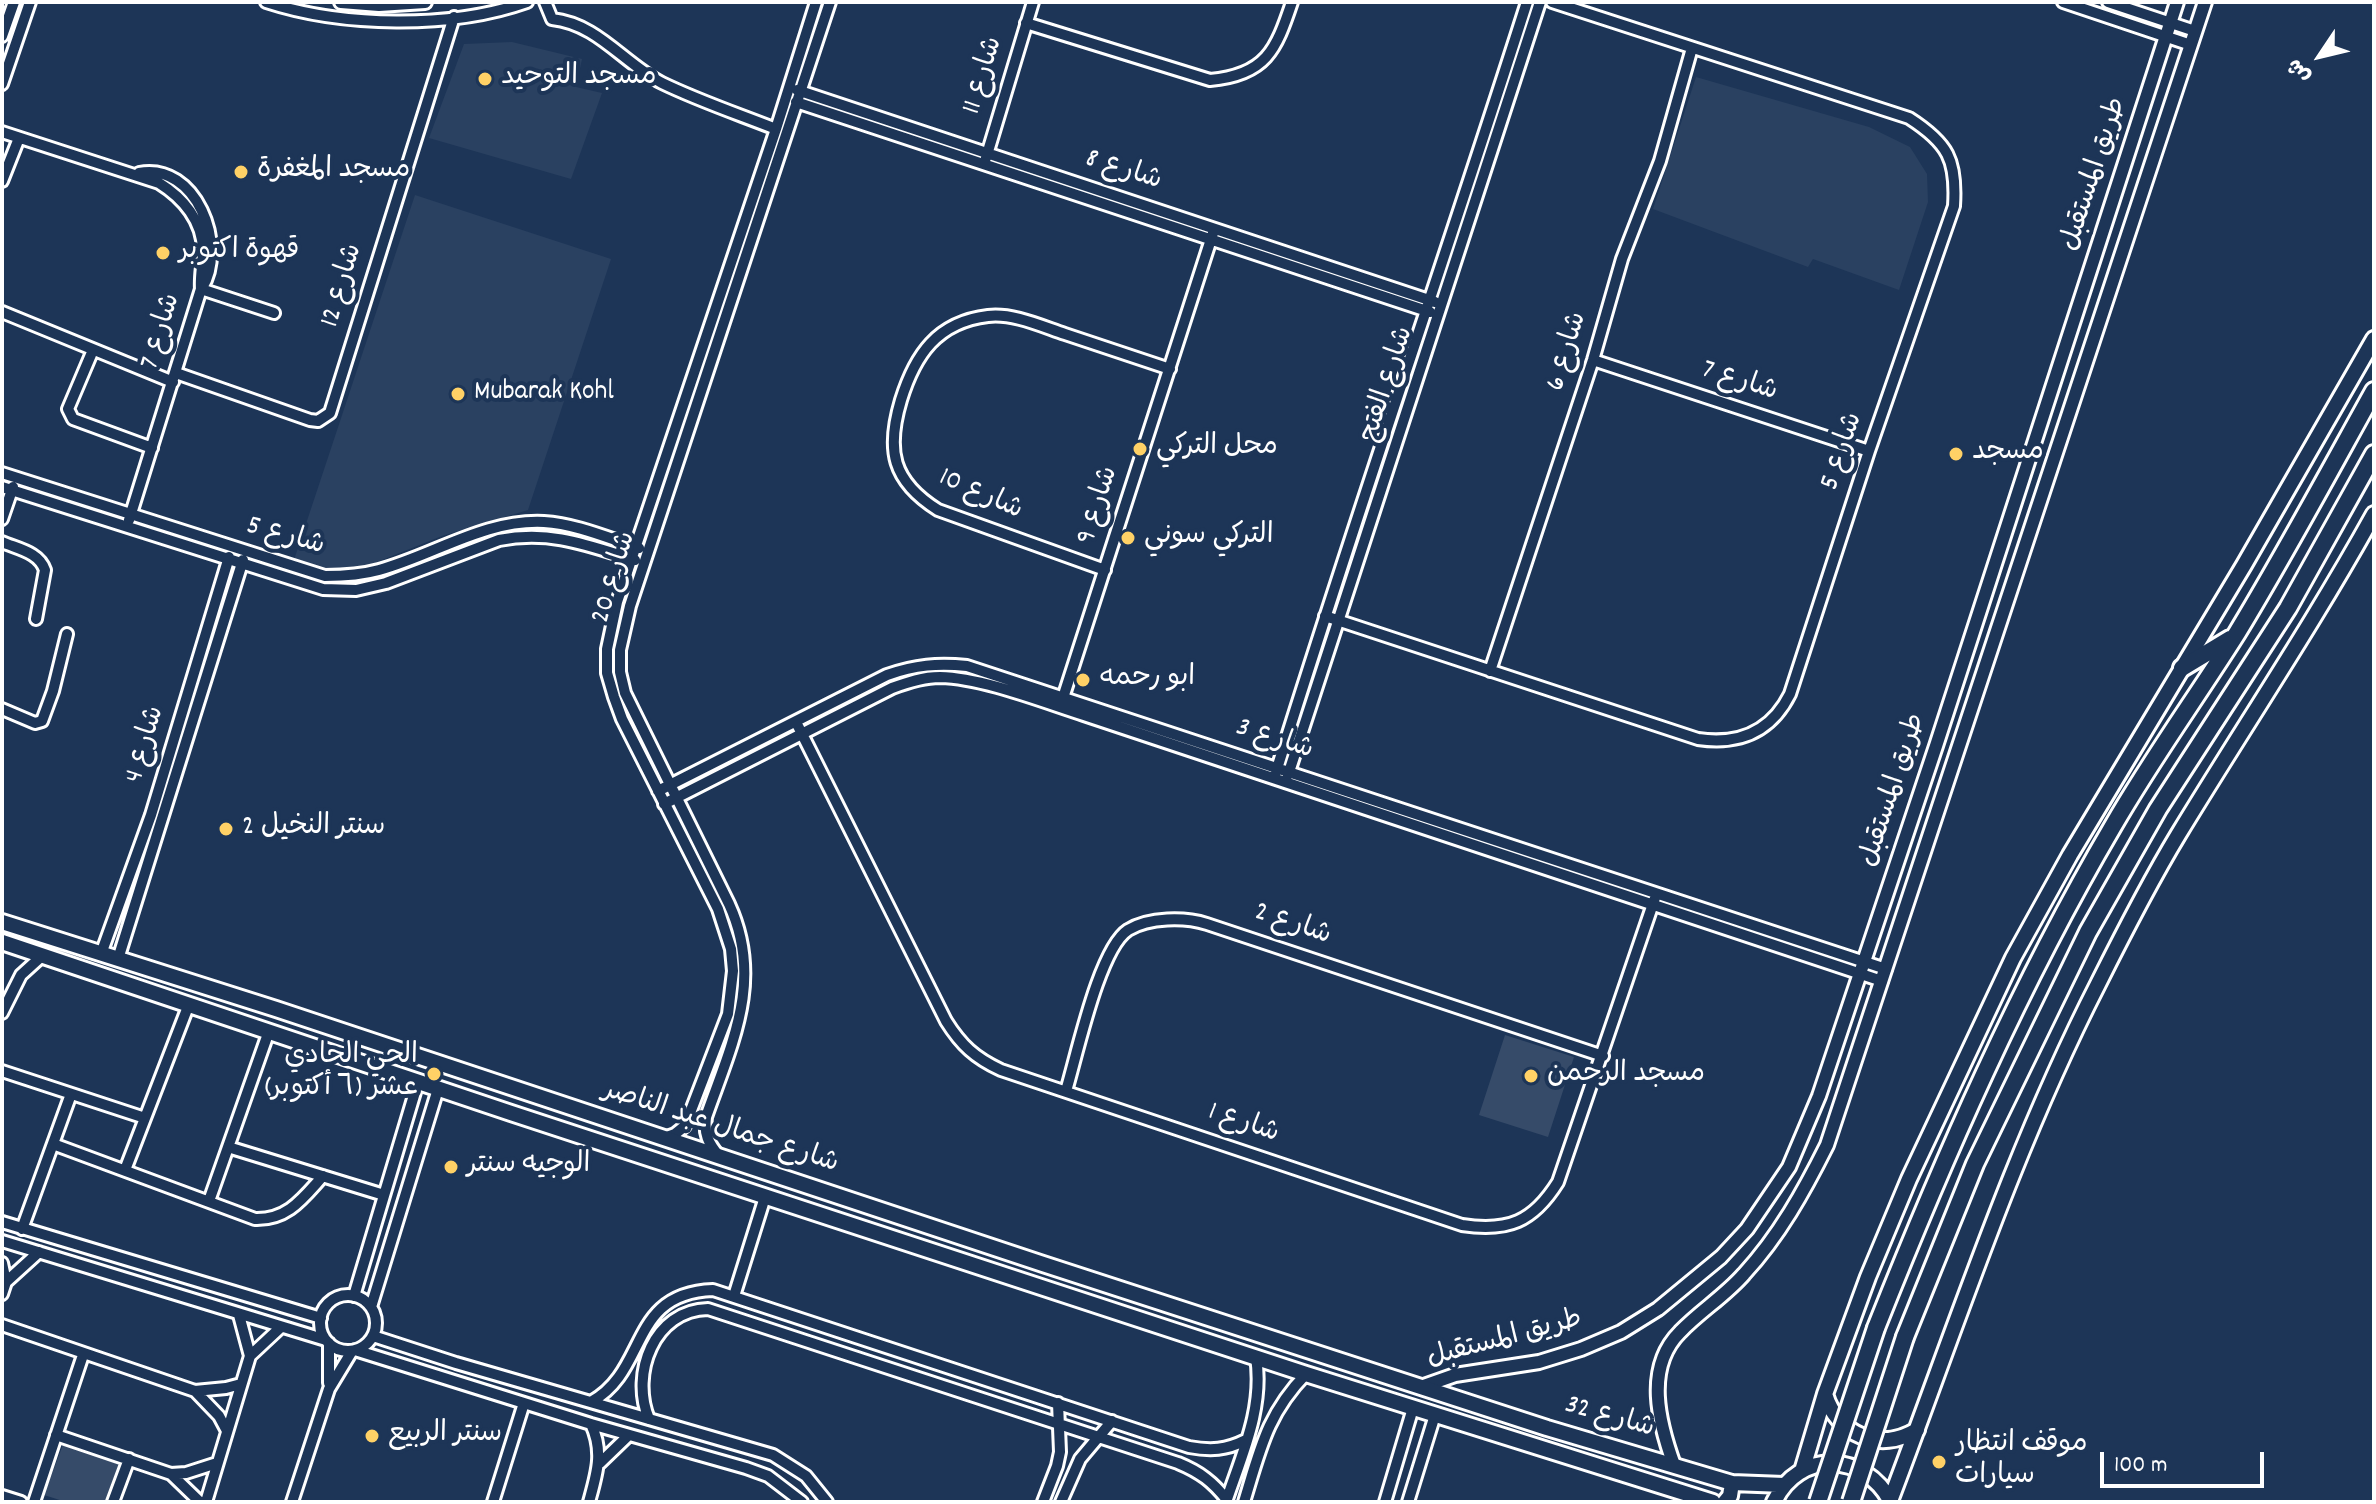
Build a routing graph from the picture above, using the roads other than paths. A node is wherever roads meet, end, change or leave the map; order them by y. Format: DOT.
graph roads {
  1 [pos="14,2"];
  2 [pos="30,2"];
  3 [pos="266,2"];
  4 [pos="341,2"];
  5 [pos="425,2"];
  6 [pos="527,2"];
  7 [pos="545,2"];
  8 [pos="816,2"];
  9 [pos="830,2"];
  10 [pos="1033,2"];
  11 [pos="1292,2"];
  12 [pos="1527,2"];
  13 [pos="1540,2"];
  14 [pos="1552,2"];
  15 [pos="2063,2"];
  16 [pos="2108,2"];
  17 [pos="2177,2"];
  18 [pos="2205,2"];
  19 [pos="454,17"];
  20 [pos="1026,23"];
  21 [pos="2171,23"];
  22 [pos="2195,31"];
  23 [pos="2,36"];
  24 [pos="2166,36"];
  25 [pos="2191,45"];
  26 [pos="1692,48"];
  27 [pos="2,84"];
  28 [pos="788,93"];
  29 [pos="800,97"];
  30 [pos="776,129"];
  31 [pos="2,132"];
  32 [pos="19,138"];
  33 [pos="986,158"];
  34 [pos="132,174"];
  35 [pos="2,181"];
  36 [pos="1214,233"];
  37 [pos="201,289"];
  38 [pos="1433,307"];
  39 [pos="2,312"];
  40 [pos="274,313"];
  41 [pos="2374,339"];
  42 [pos="93,350"];
  43 [pos="1593,360"];
  44 [pos="1170,369"];
  45 [pos="175,378"];
  46 [pos="2374,391"];
  47 [pos="152,448"];
  48 [pos="1869,451"];
  49 [pos="2374,454"];
  50 [pos="2,473"];
  51 [pos="17,478"];
  52 [pos="7,488"];
  53 [pos="131,514"];
  54 [pos="2374,514"];
  55 [pos="2,519"];
  56 [pos="127,526"];
  57 [pos="2,542"];
  58 [pos="636,547"];
  59 [pos="232,548"];
  60 [pos="648,551"];
  61 [pos="245,552"];
  62 [pos="632,559"];
  63 [pos="228,560"];
  64 [pos="644,563"];
  65 [pos="241,565"];
  66 [pos="1105,570"];
  67 [pos="1325,616"];
  68 [pos="36,619"];
  69 [pos="1337,620"];
  70 [pos="67,634"];
  71 [pos="2235,636"];
  72 [pos="2182,668"];
  73 [pos="1490,671"];
  74 [pos="1063,696"];
  75 [pos="1059,708"];
  76 [pos="2,709"];
  77 [pos="796,722"];
  78 [pos="802,733"];
  79 [pos="1277,768"];
  80 [pos="1289,771"];
  81 [pos="1279,782"];
  82 [pos="669,786"];
  83 [pos="658,791"];
  84 [pos="670,801"];
  85 [pos="1655,900"];
  86 [pos="2,922"];
  87 [pos="2,942"];
  88 [pos="101,954"];
  89 [pos="43,955"];
  90 [pos="118,959"];
  91 [pos="1861,968"];
  92 [pos="1884,975"];
  93 [pos="7,986"];
  94 [pos="189,1004"];
  95 [pos="2,1013"];
  96 [pos="269,1031"];
  97 [pos="1603,1056"];
  98 [pos="2,1071"];
  99 [pos="418,1082"];
  100 [pos="438,1089"];
  101 [pos="1066,1091"];
  102 [pos="71,1094"];
  103 [pos="145,1118"];
  104 [pos="664,1138"];
  105 [pos="53,1144"];
  106 [pos="228,1147"];
  107 [pos="720,1158"];
  108 [pos="125,1170"];
  109 [pos="323,1176"];
  110 [pos="384,1195"];
  111 [pos="765,1197"];
  112 [pos="209,1201"];
  113 [pos="2,1222"];
  114 [pos="22,1229"];
  115 [pos="943,1229"];
  116 [pos="2,1241"];
  117 [pos="985,1244"];
  118 [pos="39,1252"];
  119 [pos="934,1252"];
  120 [pos="2,1263"];
  121 [pos="981,1266"];
  122 [pos="6,1282"];
  123 [pos="2,1294"];
  124 [pos="354,1296"];
  125 [pos="734,1296"];
  126 [pos="371,1307"];
  127 [pos="239,1315"];
  128 [pos="321,1318"];
  129 [pos="2,1325"];
  130 [pos="281,1327"];
  131 [pos="373,1336"];
  132 [pos="328,1342"];
  133 [pos="635,1347"];
  134 [pos="353,1350"];
  135 [pos="83,1355"];
  136 [pos="648,1355"];
  137 [pos="250,1356"];
  138 [pos="1256,1357"];
  139 [pos="1306,1374"];
  140 [pos="241,1384"];
  141 [pos="1421,1387"];
  142 [pos="329,1389"];
  143 [pos="195,1391"];
  144 [pos="1825,1394"];
  145 [pos="591,1402"];
  146 [pos="524,1403"];
  147 [pos="1058,1403"];
  148 [pos="1413,1408"];
  149 [pos="1435,1415"];
  150 [pos="649,1419"];
  151 [pos="1112,1421"];
  152 [pos="591,1424"];
  153 [pos="1059,1424"];
  154 [pos="1917,1430"];
  155 [pos="227,1431"];
  156 [pos="56,1435"];
  157 [pos="629,1435"];
  158 [pos="1248,1435"];
  159 [pos="1100,1437"];
  160 [pos="1264,1437"];
  161 [pos="129,1459"];
  162 [pos="217,1463"];
  163 [pos="600,1463"];
  164 [pos="1674,1465"];
  165 [pos="1057,1466"];
  166 [pos="1802,1471"];
  167 [pos="1072,1472"];
  168 [pos="171,1474"];
  169 [pos="1732,1483"];
  170 [pos="1784,1485"];
  171 [pos="592,1490"];
  172 [pos="2,1496"];
  173 [pos="1227,1501"];
  174 [pos="21,1502"];
  175 [pos="34,1502"];
  176 [pos="113,1502"];
  177 [pos="203,1502"];
  178 [pos="292,1502"];
  179 [pos="493,1502"];
  180 [pos="589,1502"];
  181 [pos="602,1502"];
  182 [pos="802,1502"];
  183 [pos="827,1502"];
  184 [pos="1043,1502"];
  185 [pos="1061,1502"];
  186 [pos="1244,1502"];
  187 [pos="1385,1502"];
  188 [pos="1408,1502"];
  189 [pos="1713,1502"];
  190 [pos="1725,1502"];
  191 [pos="1774,1502"];
  192 [pos="1818,1502"];
  193 [pos="1851,1502"];
  194 [pos="1890,1502"];
  1 -- 23 [label="street"];
  2 -- 27 [label="street"];
  3 -- 19 [label="street"];
  4 -- 5 [label="street"];
  6 -- 19 [label="street"];
  7 -- 30 [label="street"];
  8 -- 28 [label="street, شارع 20"];
  9 -- 29 [label="street, شارع 20"];
  10 -- 20 [label="street, شارع 11"];
  11 -- 20 [label="street"];
  12 -- 38 [label="street, شارع الفتح"];
  13 -- 38 [label="street, شارع الفتح"];
  14 -- 26 [label="street, شارع 5"];
  15 -- 24 [label="street"];
  16 -- 21 [label="street"];
  17 -- 21 [label="street, طريق المستقبل"];
  18 -- 22 [label="street, طريق المستقبل"];
  19 -- 45 [label="street, شارع 12"];
  20 -- 33 [label="street, شارع 11"];
  21 -- 22 [label="street"];
  21 -- 24 [label="street, طريق المستقبل"];
  22 -- 25 [label="street, طريق المستقبل"];
  24 -- 25 [label="street"];
  24 -- 91 [label="street, طريق المستقبل"];
  25 -- 92 [label="street, طريق المستقبل"];
  26 -- 43 [label="street, شارع 6"];
  26 -- 48 [label="street, شارع 5"];
  28 -- 29 [label="street, شارع 8"];
  28 -- 30 [label="street, شارع 20"];
  29 -- 33 [label="street, شارع 8"];
  29 -- 60 [label="street, شارع 20"];
  30 -- 58 [label="street, شارع 20"];
  31 -- 32 [label="street, شارع 7"];
  32 -- 34 [label="street, شارع 7"];
  32 -- 35 [label="street"];
  33 -- 36 [label="street, شارع 8"];
  34 -- 37 [label="street, شارع 7"];
  34 -- 37 [label="street"];
  36 -- 38 [label="street, شارع 8"];
  36 -- 44 [label="street, شارع 9"];
  37 -- 40 [label="street"];
  37 -- 45 [label="street, شارع 7"];
  38 -- 67 [label="street, شارع الفتح"];
  38 -- 69 [label="street, شارع الفتح"];
  39 -- 42 [label="street"];
  41 -- 72 [label="main road"];
  42 -- 45 [label="street"];
  42 -- 47 [label="street"];
  43 -- 48 [label="street, شارع 7"];
  43 -- 73 [label="street, شارع 6"];
  44 -- 66 [label="street, شارع 9"];
  44 -- 66 [label="street, شارع 10"];
  45 -- 47 [label="street, شارع 7"];
  46 -- 71 [label="highway"];
  47 -- 53 [label="street, شارع 7"];
  48 -- 73 [label="street, شارع 5"];
  49 -- 193 [label="highway, bridge"];
  50 -- 51 [label="street, شارع 5"];
  51 -- 52 [label="street"];
  51 -- 53 [label="street, شارع 5"];
  52 -- 55 [label="street"];
  52 -- 56 [label="street, شارع 5"];
  53 -- 56 [label="street, شارع 7"];
  53 -- 59 [label="street, شارع 5"];
  54 -- 154 [label="main road"];
  56 -- 63 [label="street, شارع 5"];
  57 -- 68 [label="street"];
  58 -- 60 [label="street, شارع 5"];
  58 -- 61 [label="street, شارع 5"];
  58 -- 62 [label="street, شارع 20"];
  59 -- 61 [label="street, شارع 5"];
  59 -- 63 [label="street, شارع 4"];
  60 -- 64 [label="street, شارع 20"];
  61 -- 65 [label="street, شارع 4"];
  62 -- 64 [label="street, شارع 5"];
  62 -- 65 [label="street, شارع 5"];
  62 -- 83 [label="street, شارع 20"];
  63 -- 65 [label="street, شارع 5"];
  63 -- 88 [label="street, شارع 4"];
  64 -- 82 [label="street, شارع 20"];
  65 -- 90 [label="street, شارع 4"];
  66 -- 74 [label="street, شارع 9"];
  67 -- 69 [label="street, شارع 5"];
  67 -- 79 [label="street, شارع الفتح"];
  69 -- 73 [label="street, شارع 5"];
  69 -- 80 [label="street, شارع الفتح"];
  70 -- 76 [label="street"];
  71 -- 72 [label="highway"];
  71 -- 192 [label="highway, bridge"];
  72 -- 144 [label="main road"];
  74 -- 75 [label="street, شارع 9"];
  74 -- 77 [label="street, شارع 3"];
  74 -- 79 [label="street, شارع 3"];
  75 -- 78 [label="street, شارع 3"];
  75 -- 81 [label="street, شارع 3"];
  77 -- 78 [label="street, شارع 1"];
  77 -- 82 [label="street, شارع 3"];
  78 -- 84 [label="street, شارع 3"];
  78 -- 101 [label="street, شارع 1"];
  79 -- 80 [label="street, شارع 3"];
  79 -- 81 [label="street, شارع الفتح"];
  80 -- 81 [label="street, شارع الفتح"];
  80 -- 85 [label="street, شارع 3"];
  81 -- 85 [label="street, شارع 3"];
  82 -- 83 [label="street, شارع 3"];
  82 -- 84 [label="street, شارع 20"];
  83 -- 84 [label="street, شارع 20"];
  84 -- 104 [label="street, شارع 20"];
  84 -- 107 [label="street, شارع 20"];
  85 -- 91 [label="street, شارع 3"];
  85 -- 97 [label="street, شارع 1"];
  86 -- 88 [label="main road, شارع جمال عبد الناصر"];
  87 -- 89 [label="main road, شارع جمال عبد الناصر"];
  88 -- 90 [label="main road, شارع جمال عبد الناصر"];
  89 -- 93 [label="street"];
  89 -- 94 [label="main road, شارع جمال عبد الناصر"];
  90 -- 104 [label="main road, شارع جمال عبد الناصر"];
  91 -- 92 [label="street, شارع 3"];
  91 -- 141 [label="street, طريق المستقبل"];
  92 -- 164 [label="street, طريق المستقبل"];
  93 -- 95 [label="street"];
  94 -- 96 [label="main road, شارع جمال عبد الناصر"];
  94 -- 103 [label="street"];
  96 -- 99 [label="main road, شارع جمال عبد الناصر"];
  96 -- 106 [label="street"];
  97 -- 101 [label="street, شارع 1"];
  97 -- 101 [label="street, شارع 2"];
  98 -- 102 [label="street"];
  99 -- 100 [label="main road, شارع جمال عبد الناصر"];
  99 -- 110 [label="street"];
  100 -- 111 [label="main road, شارع جمال عبد الناصر"];
  100 -- 126 [label="street"];
  102 -- 103 [label="street"];
  102 -- 105 [label="street"];
  103 -- 108 [label="street"];
  104 -- 107 [label="main road, شارع جمال عبد الناصر"];
  105 -- 108 [label="street"];
  105 -- 114 [label="street"];
  106 -- 109 [label="street"];
  106 -- 112 [label="street"];
  107 -- 115 [label="main road, شارع جمال عبد الناصر"];
  108 -- 112 [label="street"];
  109 -- 110 [label="street"];
  109 -- 112 [label="street"];
  110 -- 124 [label="street"];
  111 -- 119 [label="main road, شارع جمال عبد الناصر"];
  111 -- 125 [label="street"];
  113 -- 114 [label="street"];
  114 -- 128 [label="street"];
  115 -- 117 [label="main road, شارع جمال عبد الناصر"];
  115 -- 119 [label="main road"];
  116 -- 118 [label="street"];
  117 -- 121 [label="main road"];
  117 -- 141 [label="main road, شارع جمال عبد الناصر"];
  118 -- 122 [label="street"];
  118 -- 127 [label="street"];
  119 -- 121 [label="main road, شارع جمال عبد الناصر"];
  120 -- 122 [label="street"];
  121 -- 138 [label="main road, شارع جمال عبد الناصر"];
  122 -- 123 [label="street"];
  124 -- 126 [label="street"];
  124 -- 128 [label="street"];
  125 -- 133 [label="street"];
  125 -- 147 [label="street"];
  126 -- 131 [label="street"];
  127 -- 130 [label="street"];
  127 -- 137 [label="street"];
  128 -- 132 [label="street"];
  129 -- 135 [label="street"];
  130 -- 132 [label="street"];
  130 -- 137 [label="street"];
  131 -- 134 [label="street"];
  131 -- 145 [label="street"];
  132 -- 134 [label="street"];
  132 -- 142 [label="street"];
  133 -- 136 [label="street"];
  133 -- 145 [label="street"];
  134 -- 142 [label="street"];
  134 -- 146 [label="street"];
  135 -- 143 [label="street"];
  135 -- 156 [label="street"];
  136 -- 150 [label="street"];
  136 -- 153 [label="street"];
  137 -- 140 [label="street"];
  138 -- 139 [label="main road, شارع جمال عبد الناصر"];
  138 -- 158 [label="street"];
  139 -- 148 [label="main road, شارع جمال عبد الناصر"];
  139 -- 160 [label="street"];
  140 -- 143 [label="street"];
  140 -- 155 [label="street"];
  141 -- 164 [label="main road, شارع 32"];
  142 -- 178 [label="street"];
  143 -- 155 [label="street"];
  144 -- 154 [label="main road"];
  144 -- 166 [label="main road"];
  145 -- 150 [label="street"];
  146 -- 152 [label="street"];
  146 -- 179 [label="street"];
  147 -- 151 [label="street"];
  147 -- 153 [label="street"];
  148 -- 149 [label="main road, شارع 32"];
  148 -- 187 [label="street"];
  149 -- 188 [label="street"];
  149 -- 189 [label="main road, شارع 32"];
  150 -- 183 [label="street"];
  151 -- 158 [label="street"];
  151 -- 159 [label="street"];
  152 -- 157 [label="street"];
  152 -- 163 [label="street"];
  153 -- 159 [label="street"];
  153 -- 165 [label="street"];
  154 -- 194 [label="main road"];
  155 -- 162 [label="street"];
  156 -- 161 [label="street"];
  156 -- 175 [label="street"];
  157 -- 163 [label="street"];
  157 -- 182 [label="street"];
  158 -- 160 [label="street"];
  158 -- 173 [label="street"];
  159 -- 167 [label="street"];
  159 -- 173 [label="street"];
  160 -- 186 [label="street"];
  161 -- 168 [label="street"];
  161 -- 176 [label="street"];
  162 -- 168 [label="street"];
  162 -- 177 [label="street"];
  163 -- 171 [label="street"];
  164 -- 169 [label="main road, شارع 32"];
  165 -- 167 [label="street"];
  165 -- 184 [label="street"];
  166 -- 170 [label="main road"];
  166 -- 194 [label="main road"];
  167 -- 185 [label="street"];
  168 -- 177 [label="street"];
  169 -- 170 [label="main road, شارع 32"];
  169 -- 190 [label="main road"];
  170 -- 191 [label="main road"];
  171 -- 180 [label="street"];
  171 -- 181 [label="street"];
  172 -- 174 [label="street"];
}
